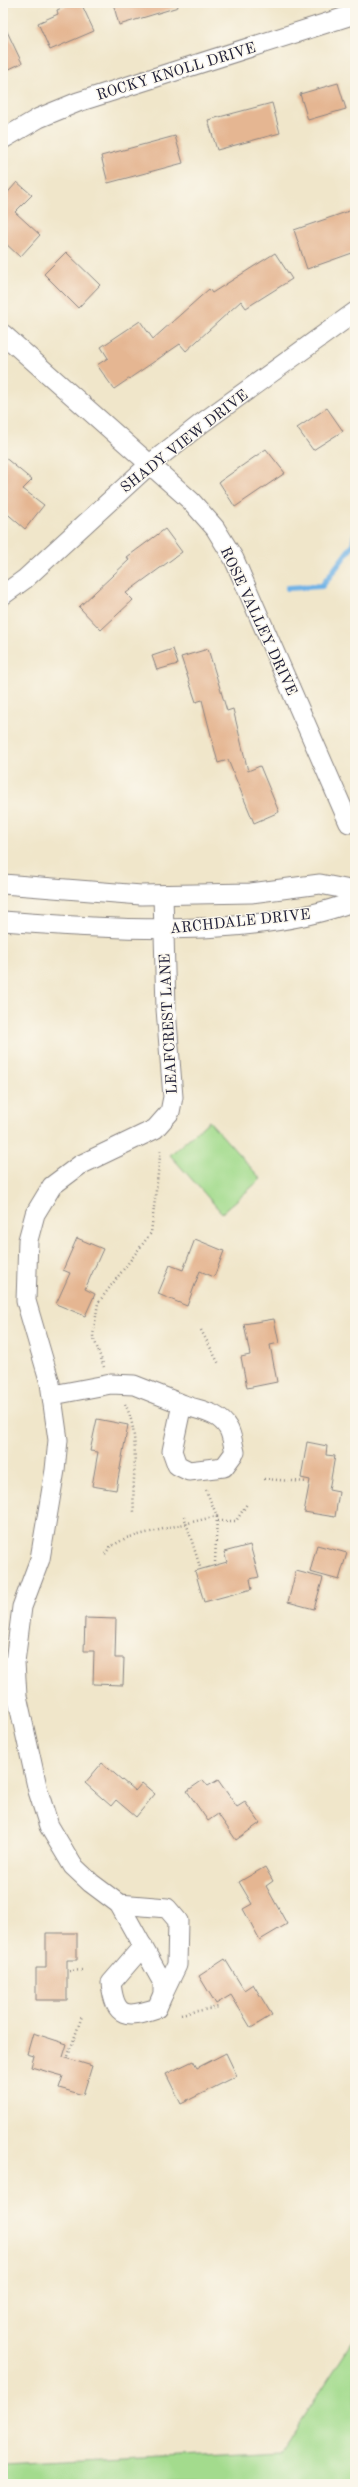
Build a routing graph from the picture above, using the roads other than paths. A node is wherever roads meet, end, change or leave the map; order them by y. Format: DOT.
graph roads {
  1 [pos="355,14"];
  2 [pos="3,139"];
  3 [pos="355,312"];
  4 [pos="3,334"];
  5 [pos="149,464"];
  6 [pos="3,595"];
  7 [pos="349,823"];
  8 [pos="3,884"];
  9 [pos="355,891"];
  10 [pos="163,895"];
  11 [pos="355,901"];
  12 [pos="3,921"];
  13 [pos="162,929"];
  14 [pos="53,1395"];
  15 [pos="182,1404"];
  16 [pos="119,1904"];
  17 [pos="143,1946"];
  18 [pos="164,1994"];
  1 -- 2 [label="street, ROCKY KNOLL DRIVE"];
  3 -- 5 [label="street, SHADY VIEW DRIVE"];
  4 -- 5 [label="street, ROSE VALLEY DRIVE"];
  5 -- 6 [label="street, SHADY VIEW DRIVE"];
  5 -- 7 [label="street, ROSE VALLEY DRIVE"];
  8 -- 10 [label="street, ARCHDALE DRIVE"];
  9 -- 10 [label="street, ARCHDALE DRIVE"];
  10 -- 13 [label="street, LEAFCREST LANE"];
  11 -- 13 [label="street, ARCHDALE DRIVE"];
  12 -- 13 [label="street, ARCHDALE DRIVE"];
  13 -- 14 [label="street, LEAFCREST LANE"];
  14 -- 15 [label="street"];
  14 -- 16 [label="street, LEAFCREST LANE"];
  16 -- 17 [label="street"];
  16 -- 18 [label="street"];
  17 -- 18 [label="street"];
  17 -- 18 [label="street"];
}
